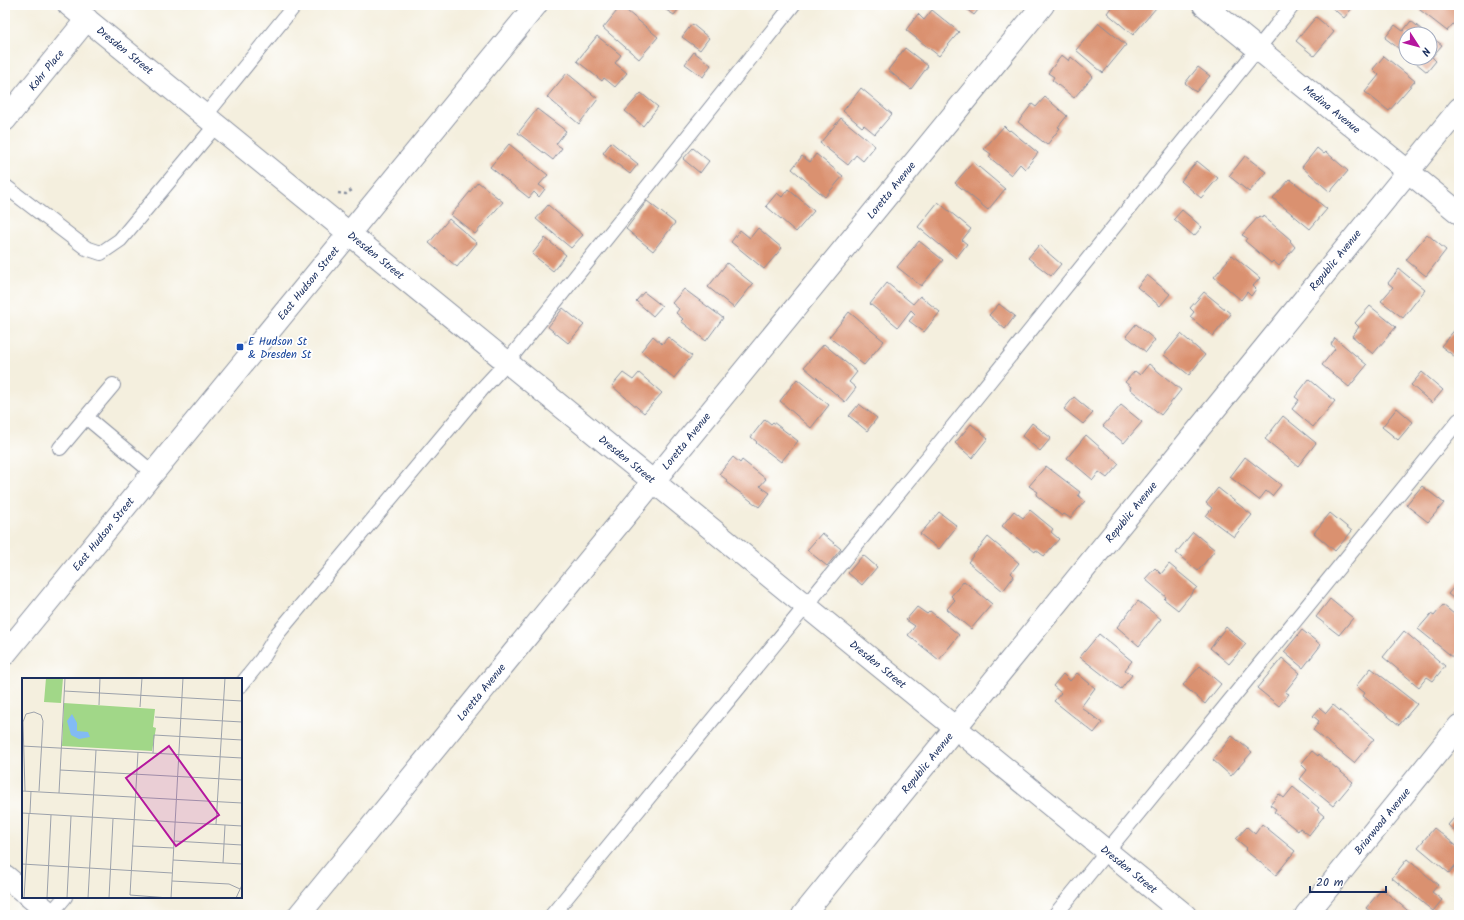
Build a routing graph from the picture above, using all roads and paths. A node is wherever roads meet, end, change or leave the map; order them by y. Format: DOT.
graph roads {
  1 [pos="69,5"];
  2 [pos="294,5"];
  3 [pos="536,5"];
  4 [pos="793,5"];
  5 [pos="1043,5"];
  6 [pos="1204,5"];
  7 [pos="1292,5"];
  8 [pos="87,20"];
  9 [pos="1257,48"];
  10 [pos="1459,109"];
  11 [pos="5,120"];
  12 [pos="210,120"];
  13 [pos="1407,170"];
  14 [pos="358,185"];
  15 [pos="5,186"];
  16 [pos="339,193"];
  17 [pos="1459,213"];
  18 [pos="349,234"];
  19 [pos="508,362"];
  20 [pos="113,385"];
  21 [pos="86,416"];
  22 [pos="1459,420"];
  23 [pos="60,448"];
  24 [pos="153,473"];
  25 [pos="654,481"];
  26 [pos="806,606"];
  27 [pos="5,654"];
  28 [pos="242,684"];
  29 [pos="1459,726"];
  30 [pos="956,727"];
  31 [pos="1107,851"];
  32 [pos="5,876"];
  33 [pos="22,890"];
  34 [pos="31,898"];
  35 [pos="64,898"];
  36 [pos="51,915"];
  37 [pos="299,915"];
  38 [pos="552,915"];
  39 [pos="803,915"];
  40 [pos="1055,915"];
  41 [pos="1185,915"];
  42 [pos="1306,915"];
  1 -- 8 [label="street, Dresden Street"];
  2 -- 12 [label="lane"];
  3 -- 18 [label="street, East Hudson Street"];
  4 -- 19 [label="lane"];
  5 -- 25 [label="street, Loretta Avenue"];
  6 -- 9 [label="street, Medina Avenue"];
  7 -- 9 [label="lane"];
  8 -- 11 [label="street, Kohr Place"];
  8 -- 12 [label="street, Dresden Street"];
  9 -- 13 [label="street, Medina Avenue"];
  9 -- 26 [label="lane"];
  10 -- 13 [label="street, Republic Avenue"];
  12 -- 15 [label="lane"];
  12 -- 18 [label="street, Dresden Street"];
  13 -- 17 [label="street, Medina Avenue"];
  13 -- 30 [label="street, Republic Avenue"];
  14 -- 16 [label="path"];
  18 -- 19 [label="street, Dresden Street"];
  18 -- 24 [label="street, East Hudson Street"];
  19 -- 25 [label="street, Dresden Street"];
  19 -- 28 [label="lane"];
  20 -- 21 [label="lane"];
  21 -- 23 [label="lane"];
  21 -- 24 [label="lane"];
  22 -- 31 [label="lane"];
  24 -- 27 [label="street, East Hudson Street"];
  25 -- 26 [label="street, Dresden Street"];
  25 -- 37 [label="street, Loretta Avenue"];
  26 -- 30 [label="street, Dresden Street"];
  26 -- 38 [label="lane"];
  29 -- 42 [label="street, Briarwood Avenue"];
  30 -- 31 [label="street, Dresden Street"];
  30 -- 39 [label="street, Republic Avenue"];
  31 -- 40 [label="lane"];
  31 -- 41 [label="street, Dresden Street"];
  32 -- 33 [label="street"];
  34 -- 36 [label="street"];
  35 -- 36 [label="lane"];
}
